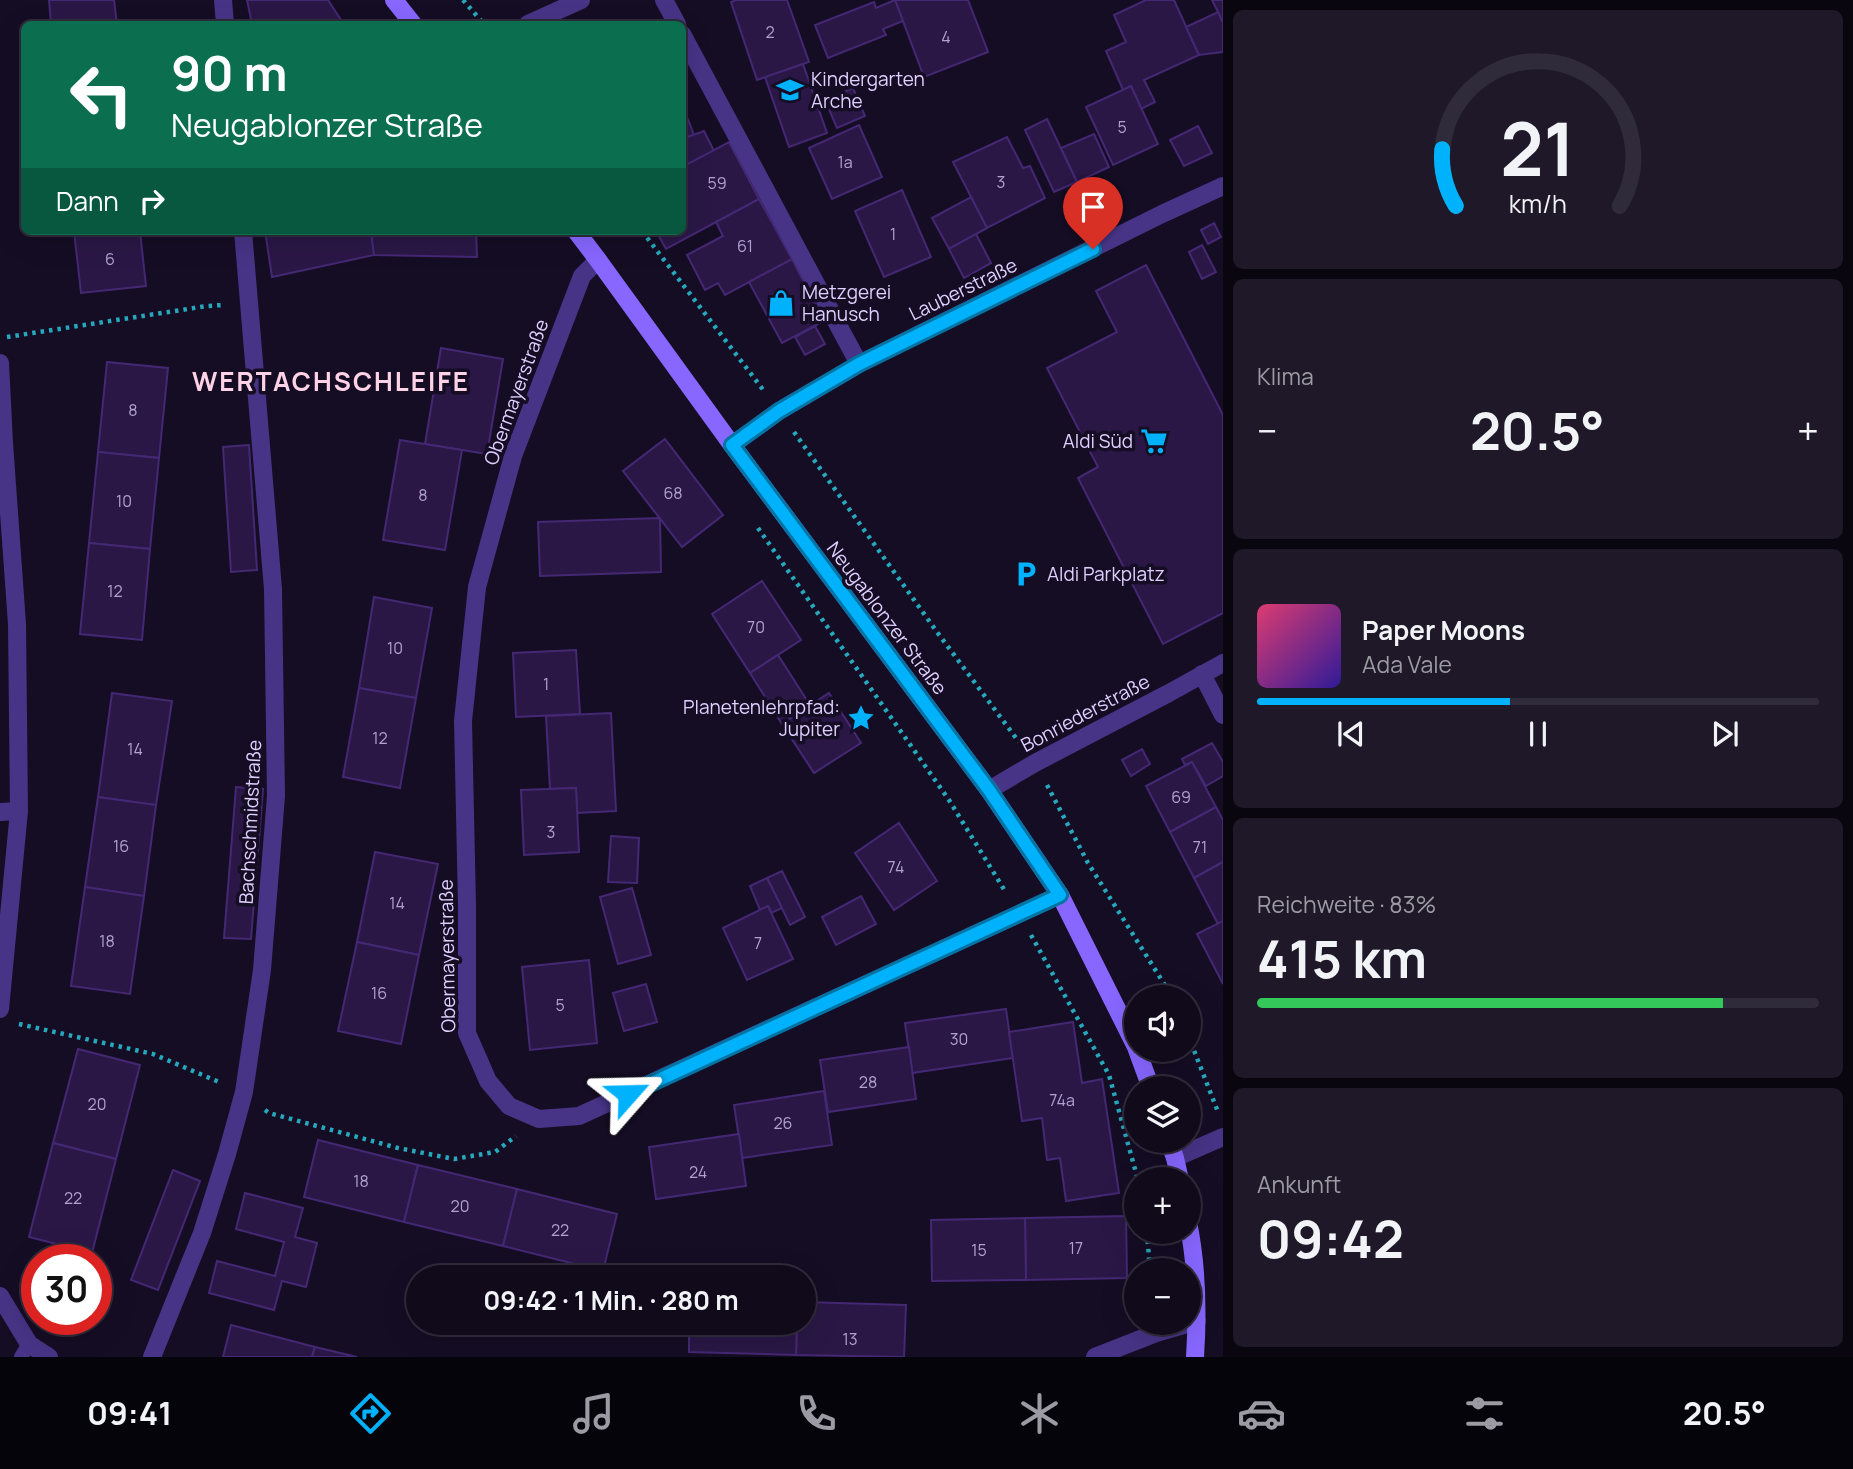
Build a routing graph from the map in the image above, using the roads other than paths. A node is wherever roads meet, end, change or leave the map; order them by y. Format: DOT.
graph roads {
  1 [pos="223,0"];
  2 [pos="394,0"];
  3 [pos="581,0"];
  4 [pos="664,0"];
  5 [pos="225,21"];
  6 [pos="411,21"];
  7 [pos="535,21"];
  8 [pos="675,21"];
  9 [pos="686,41"];
  10 [pos="1223,186"];
  11 [pos="243,235"];
  12 [pos="579,235"];
  13 [pos="598,260"];
  14 [pos="0,363"];
  15 [pos="859,364"];
  16 [pos="2,443"];
  17 [pos="732,445"];
  18 [pos="8,624"];
  19 [pos="1223,663"];
  20 [pos="1202,674"];
  21 [pos="1223,715"];
  22 [pos="989,790"];
  23 [pos="19,811"];
  24 [pos="0,812"];
  25 [pos="1060,895"];
  26 [pos="0,1009"];
  27 [pos="1124,1024"];
  28 [pos="1223,1137"];
  29 [pos="1173,1153"];
  30 [pos="1175,1158"];
  31 [pos="1177,1167"];
  32 [pos="0,1296"];
  33 [pos="1151,1335"];
  34 [pos="1196,1335"];
  35 [pos="25,1351"];
  36 [pos="49,1357"];
  37 [pos="152,1357"];
  38 [pos="1095,1357"];
  39 [pos="1195,1357"];
  1 -- 5 [label="street"];
  2 -- 6 [label="street"];
  3 -- 7 [label="street"];
  4 -- 8 [label="street"];
  9 -- 15 [label="street"];
  10 -- 15 [label="street, Lauberstraße"];
  11 -- 37 [label="street, Bachschmidstraße"];
  12 -- 13 [label="street, Neugablonzer Straße"];
  13 -- 17 [label="street, Neugablonzer Straße"];
  13 -- 25 [label="street, Obermayerstraße"];
  14 -- 16 [label="street"];
  15 -- 17 [label="street, Lauberstraße"];
  16 -- 18 [label="street"];
  17 -- 22 [label="street, Neugablonzer Straße"];
  18 -- 23 [label="street"];
  19 -- 20 [label="street, Bonriederstraße"];
  20 -- 21 [label="street"];
  20 -- 22 [label="street, Bonriederstraße"];
  22 -- 25 [label="street, Neugablonzer Straße"];
  23 -- 24 [label="street"];
  23 -- 26 [label="street"];
  25 -- 27 [label="street, Neugablonzer Straße"];
  28 -- 30 [label="street"];
  29 -- 30 [label="street"];
  30 -- 31 [label="street"];
  32 -- 35 [label="street"];
  33 -- 38 [label="street"];
  34 -- 39 [label="street"];
  35 -- 36 [label="street"];
}
